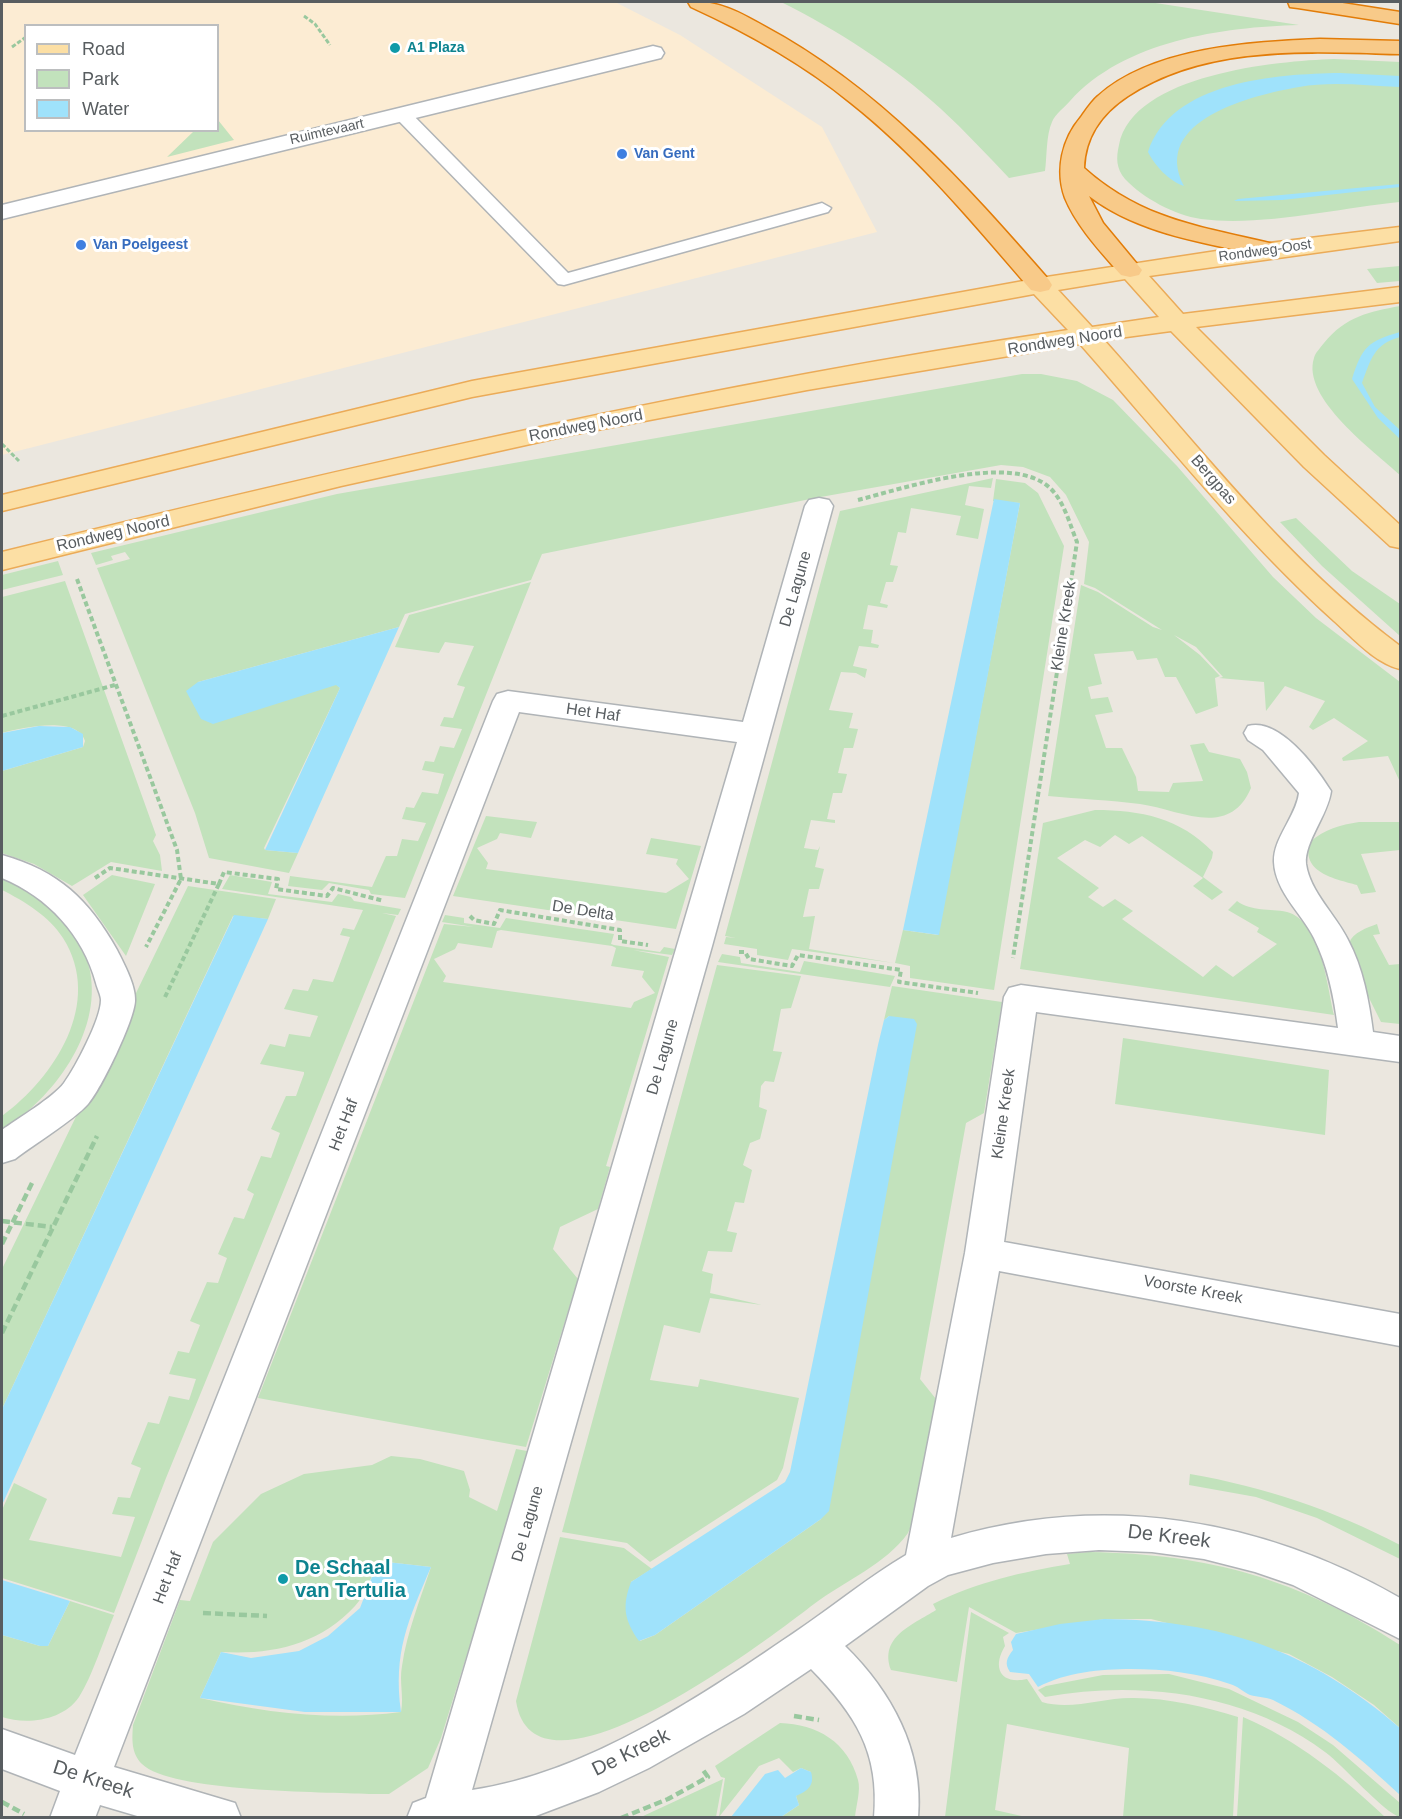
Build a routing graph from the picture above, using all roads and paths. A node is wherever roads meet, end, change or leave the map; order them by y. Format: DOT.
graph roads {
  1 [pos="699,2"];
  2 [pos="1298,2"];
  3 [pos="304,16"];
  4 [pos="1401,18"];
  5 [pos="24,38"];
  6 [pos="330,45"];
  7 [pos="12,47"];
  8 [pos="1401,48"];
  9 [pos="653,53"];
  10 [pos="402,114"];
  11 [pos="1074,171"];
  12 [pos="822,208"];
  13 [pos="2,212"];
  14 [pos="1401,234"];
  15 [pos="1269,250"];
  16 [pos="1130,270"];
  17 [pos="1040,285"];
  18 [pos="1401,294"];
  19 [pos="1178,323"];
  20 [pos="1088,336"];
  21 [pos="7,447"];
  22 [pos="2,448"];
  23 [pos="1033,478"];
  24 [pos="2,503"];
  25 [pos="819,506"];
  26 [pos="1401,540"];
  27 [pos="61,546"];
  28 [pos="2,561"];
  29 [pos="1401,660"];
  30 [pos="115,685"];
  31 [pos="2,717"];
  32 [pos="755,734"];
  33 [pos="1259,734"];
  34 [pos="2,866"];
  35 [pos="181,879"];
  36 [pos="62,899"];
  37 [pos="428,907"];
  38 [pos="695,946"];
  39 [pos="1009,996"];
  40 [pos="118,1001"];
  41 [pos="1357,1043"];
  42 [pos="1401,1049"];
  43 [pos="2,1149"];
  44 [pos="2,1221"];
  45 [pos="52,1227"];
  46 [pos="984,1253"];
  47 [pos="1401,1330"];
  48 [pos="925,1565"];
  49 [pos="159,1600"];
  50 [pos="267,1616"];
  51 [pos="1401,1620"];
  52 [pos="814,1643"];
  53 [pos="782,1718"];
  54 [pos="825,1724"];
  55 [pos="2,1749"];
  56 [pos="700,1766"];
  57 [pos="80,1799"];
  58 [pos="2,1802"];
  59 [pos="438,1817"];
  60 [pos="32,1818"];
  61 [pos="219,1818"];
  62 [pos="621,1818"];
  63 [pos="896,1818"];
  1 -- 17 [label="highway"];
  2 -- 4 [label="highway"];
  3 -- 6 [label="path"];
  5 -- 7 [label="path"];
  8 -- 11 [label="highway"];
  9 -- 10 [label="street, Ruimtevaart"];
  10 -- 12 [label="lane"];
  10 -- 13 [label="street, Ruimtevaart"];
  11 -- 15 [label="highway"];
  11 -- 16 [label="highway"];
  14 -- 15 [label="main road, Rondweg-Oost"];
  15 -- 16 [label="main road, Rondweg-Oost"];
  16 -- 17 [label="main road"];
  16 -- 19 [label="main road"];
  17 -- 20 [label="main road, Bergpas"];
  17 -- 24 [label="main road"];
  18 -- 19 [label="main road"];
  19 -- 20 [label="main road, Rondweg Noord"];
  19 -- 26 [label="main road"];
  20 -- 27 [label="main road, Rondweg Noord"];
  20 -- 29 [label="main road, Bergpas"];
  21 -- 22 [label="path"];
  23 -- 25 [label="path"];
  23 -- 39 [label="path, Kleine Kreek"];
  25 -- 32 [label="street, De Lagune"];
  27 -- 28 [label="main road, Rondweg Noord"];
  27 -- 30 [label="path"];
  30 -- 31 [label="path"];
  30 -- 35 [label="path"];
  32 -- 37 [label="street, Het Haf"];
  32 -- 38 [label="street, De Lagune"];
  33 -- 41 [label="street"];
  34 -- 36 [label="street"];
  35 -- 36 [label="path"];
  35 -- 37 [label="path, De Delta"];
  35 -- 40 [label="path"];
  36 -- 40 [label="street"];
  37 -- 38 [label="path, De Delta"];
  37 -- 49 [label="street, Het Haf"];
  38 -- 39 [label="path, De Delta"];
  38 -- 59 [label="street, De Lagune"];
  39 -- 41 [label="street"];
  39 -- 46 [label="street, Kleine Kreek"];
  40 -- 43 [label="street"];
  41 -- 42 [label="street"];
  44 -- 45 [label="path"];
  46 -- 47 [label="street, Voorste Kreek"];
  46 -- 48 [label="street, Kleine Kreek"];
  48 -- 51 [label="street, De Kreek"];
  48 -- 52 [label="street, De Kreek"];
  49 -- 50 [label="path"];
  49 -- 57 [label="street, Het Haf"];
  52 -- 59 [label="street, De Kreek"];
  52 -- 63 [label="street"];
  53 -- 54 [label="path"];
  55 -- 57 [label="street, De Kreek"];
  56 -- 62 [label="path"];
  57 -- 61 [label="street, De Kreek"];
  58 -- 60 [label="path"];
}
